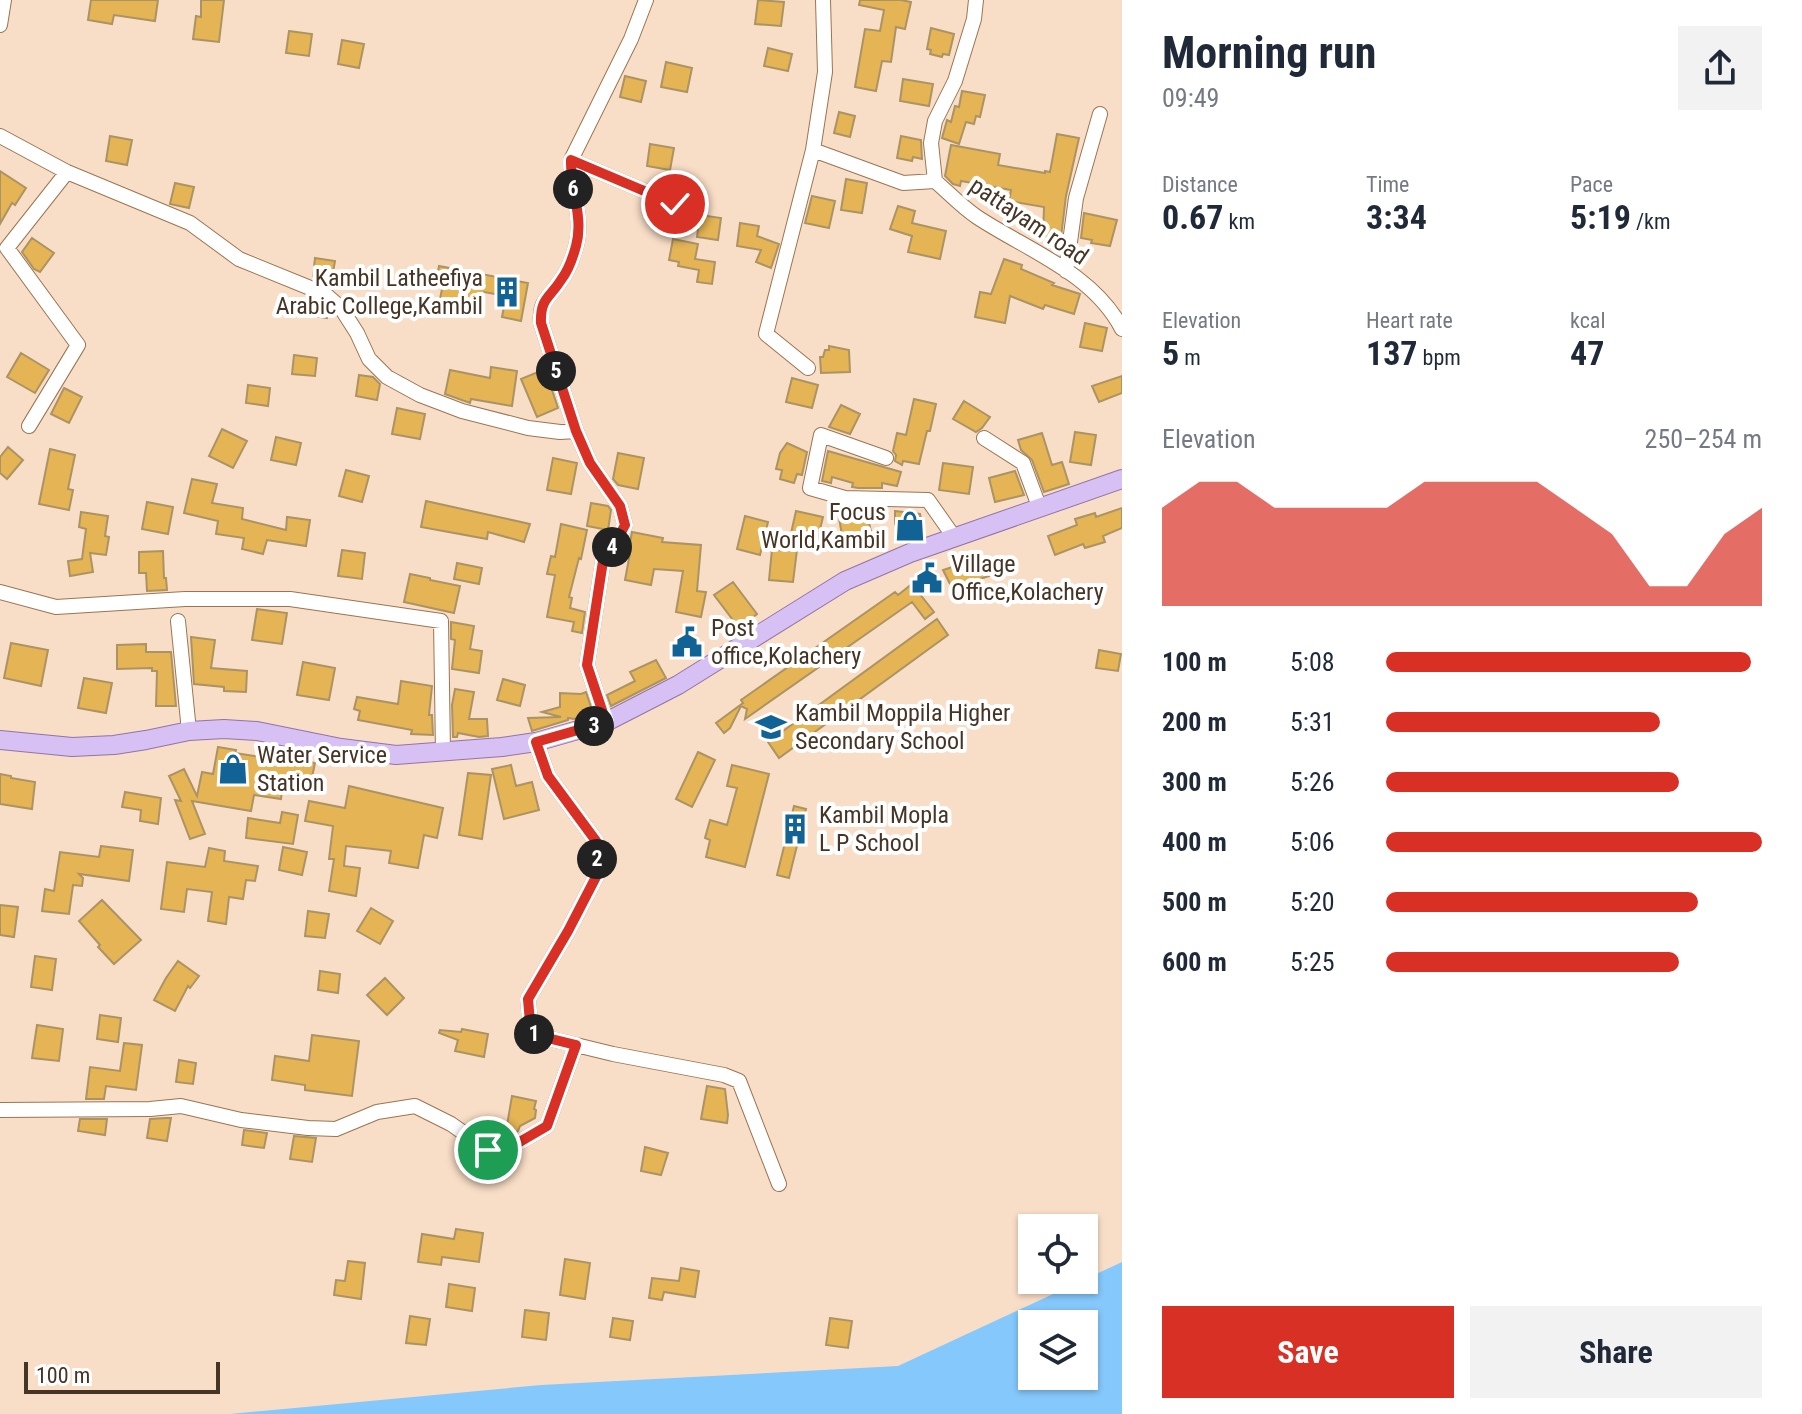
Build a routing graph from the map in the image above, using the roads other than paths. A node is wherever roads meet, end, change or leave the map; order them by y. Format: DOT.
graph roads {
  1 [pos="4,0"];
  2 [pos="646,0"];
  3 [pos="823,0"];
  4 [pos="976,0"];
  5 [pos="0,25"];
  6 [pos="1100,114"];
  7 [pos="0,136"];
  8 [pos="813,150"];
  9 [pos="571,160"];
  10 [pos="67,172"];
  11 [pos="935,181"];
  12 [pos="675,204"];
  13 [pos="1066,271"];
  14 [pos="1122,329"];
  15 [pos="808,368"];
  16 [pos="29,426"];
  17 [pos="576,431"];
  18 [pos="984,438"];
  19 [pos="886,458"];
  20 [pos="1122,479"];
  21 [pos="1040,509"];
  22 [pos="954,537"];
  23 [pos="0,592"];
  24 [pos="178,621"];
  25 [pos="606,722"];
  26 [pos="189,731"];
  27 [pos="0,740"];
  28 [pos="536,742"];
  29 [pos="443,752"];
  30 [pos="576,1045"];
  31 [pos="0,1110"];
  32 [pos="779,1184"];
  1 -- 5 [label="street"];
  2 -- 9 [label="street"];
  3 -- 8 [label="street"];
  4 -- 11 [label="street"];
  6 -- 13 [label="street"];
  7 -- 10 [label="street"];
  8 -- 11 [label="street, pattayam road"];
  8 -- 15 [label="street"];
  9 -- 12 [label="street"];
  9 -- 17 [label="street"];
  10 -- 16 [label="street"];
  10 -- 17 [label="street"];
  11 -- 13 [label="street, pattayam road"];
  13 -- 14 [label="street, pattayam road"];
  17 -- 25 [label="street"];
  18 -- 21 [label="street"];
  19 -- 22 [label="street"];
  20 -- 21 [label="main road"];
  21 -- 22 [label="main road"];
  22 -- 25 [label="main road"];
  23 -- 29 [label="street"];
  24 -- 26 [label="street"];
  25 -- 28 [label="main road"];
  26 -- 27 [label="main road"];
  26 -- 29 [label="main road"];
  28 -- 29 [label="main road"];
  28 -- 30 [label="street"];
  30 -- 31 [label="street"];
  30 -- 32 [label="street"];
}
